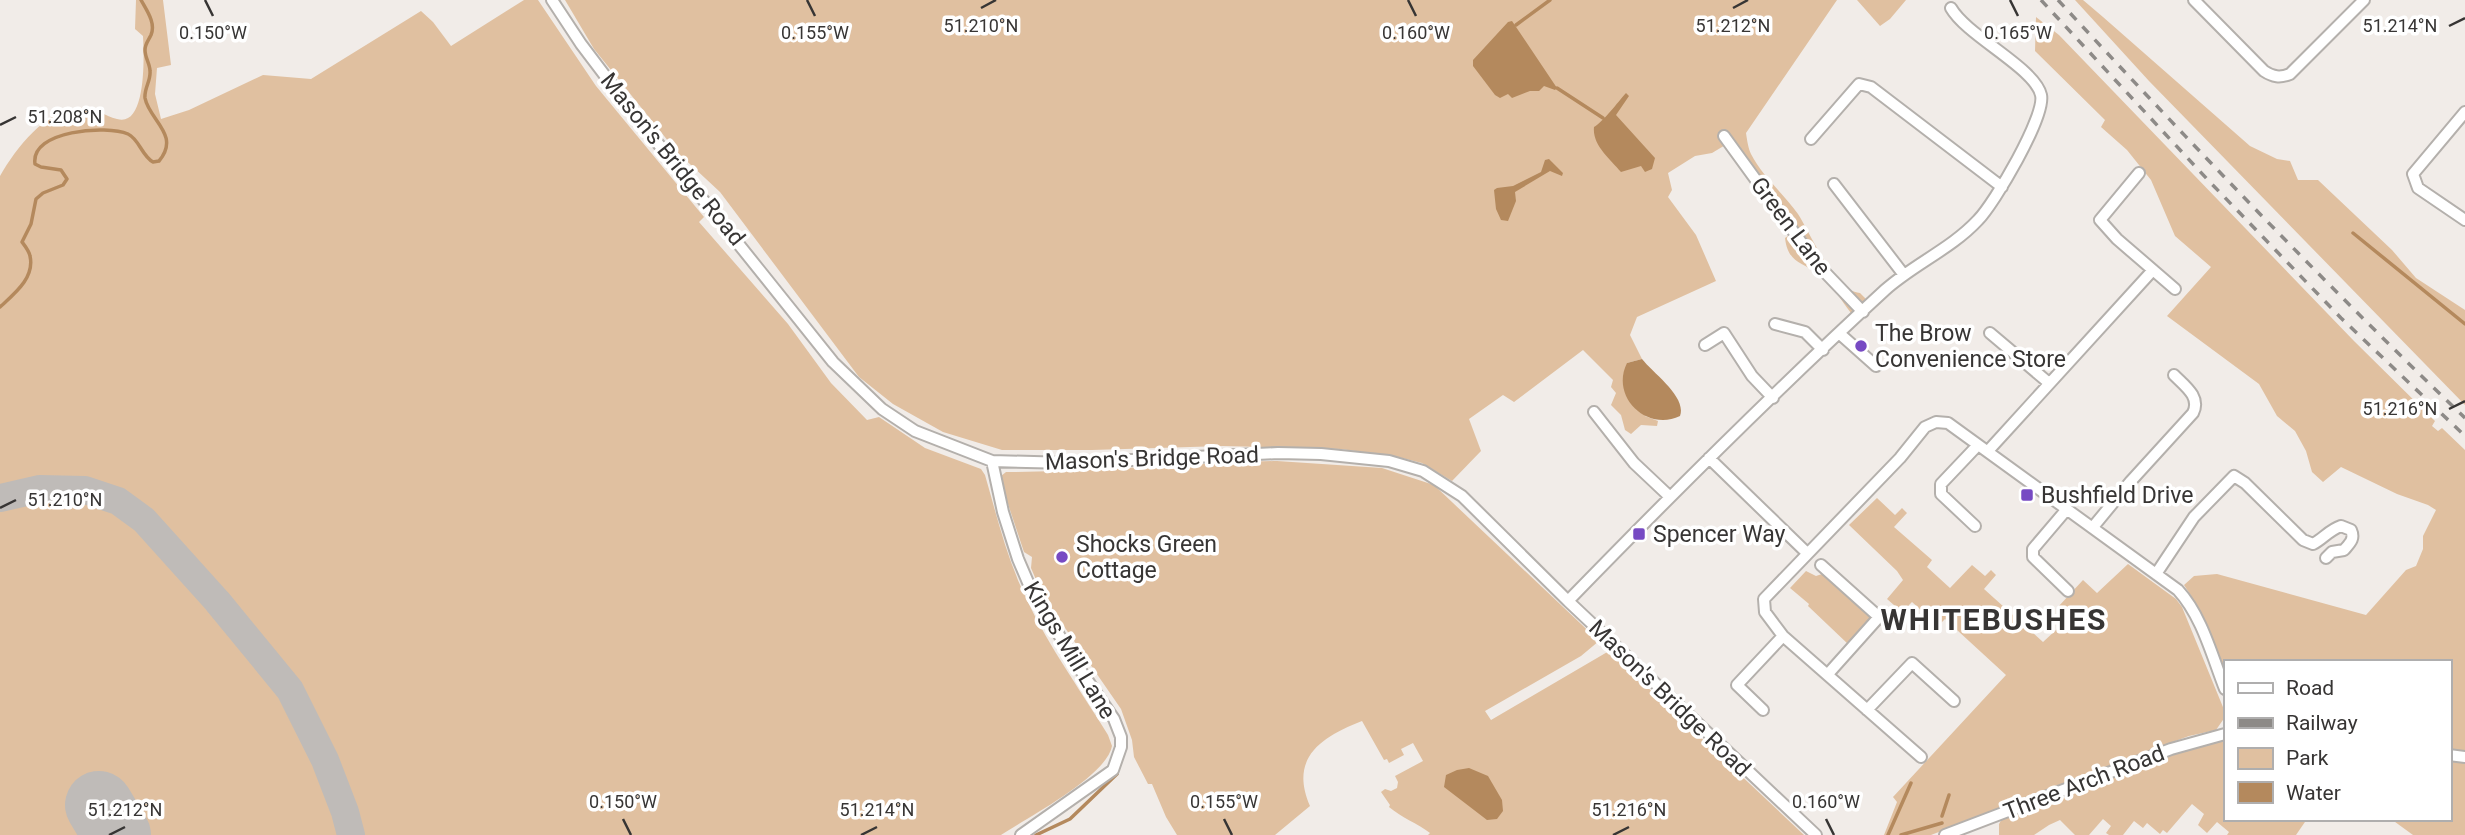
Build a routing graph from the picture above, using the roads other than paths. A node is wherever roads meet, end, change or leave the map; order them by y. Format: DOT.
graph roads {
  1 [pos="552,0"];
  2 [pos="2194,0"];
  3 [pos="2364,0"];
  4 [pos="1951,8"];
  5 [pos="2465,113"];
  6 [pos="1724,136"];
  7 [pos="1811,139"];
  8 [pos="2139,173"];
  9 [pos="1835,184"];
  10 [pos="2002,187"];
  11 [pos="2465,220"];
  12 [pos="2153,270"];
  13 [pos="1904,275"];
  14 [pos="2175,289"];
  15 [pos="1863,312"];
  16 [pos="1775,324"];
  17 [pos="1990,333"];
  18 [pos="1840,334"];
  19 [pos="1705,345"];
  20 [pos="1823,350"];
  21 [pos="1877,366"];
  22 [pos="2174,375"];
  23 [pos="2049,383"];
  24 [pos="1773,398"];
  25 [pos="1594,412"];
  26 [pos="1983,448"];
  27 [pos="1709,458"];
  28 [pos="992,461"];
  29 [pos="1669,496"];
  30 [pos="2067,509"];
  31 [pos="1975,526"];
  32 [pos="2093,527"];
  33 [pos="1807,553"];
  34 [pos="2326,558"];
  35 [pos="1821,565"];
  36 [pos="2156,574"];
  37 [pos="2068,591"];
  38 [pos="1568,601"];
  39 [pos="1783,636"];
  40 [pos="1828,674"];
  41 [pos="2224,687"];
  42 [pos="1954,701"];
  43 [pos="1763,710"];
  44 [pos="1867,710"];
  45 [pos="2224,734"];
  46 [pos="1921,757"];
  47 [pos="1021,835"];
  48 [pos="1815,835"];
  49 [pos="1945,835"];
  1 -- 28 [label="street, Mason's Bridge Road"];
  2 -- 3 [label="street"];
  4 -- 10 [label="street"];
  5 -- 11 [label="street"];
  6 -- 15 [label="street, Green Lane"];
  7 -- 10 [label="street"];
  8 -- 12 [label="street"];
  9 -- 13 [label="street"];
  10 -- 13 [label="street"];
  12 -- 14 [label="street"];
  12 -- 23 [label="street"];
  13 -- 15 [label="street"];
  15 -- 18 [label="street"];
  16 -- 20 [label="street"];
  17 -- 23 [label="street"];
  18 -- 20 [label="street"];
  18 -- 21 [label="street"];
  19 -- 24 [label="street"];
  20 -- 24 [label="street"];
  22 -- 32 [label="street"];
  23 -- 26 [label="street"];
  24 -- 27 [label="street"];
  25 -- 29 [label="street"];
  26 -- 30 [label="street"];
  26 -- 31 [label="street"];
  26 -- 33 [label="street"];
  27 -- 29 [label="street"];
  27 -- 33 [label="street"];
  28 -- 38 [label="street, Mason's Bridge Road"];
  28 -- 47 [label="street, Kings Mill Lane"];
  29 -- 38 [label="street"];
  30 -- 32 [label="street"];
  30 -- 37 [label="street"];
  32 -- 36 [label="street"];
  33 -- 39 [label="street"];
  34 -- 36 [label="street"];
  35 -- 40 [label="street"];
  36 -- 41 [label="street"];
  38 -- 48 [label="street, Mason's Bridge Road"];
  39 -- 40 [label="street"];
  39 -- 43 [label="street"];
  40 -- 44 [label="street"];
  42 -- 44 [label="street"];
  44 -- 46 [label="street"];
  45 -- 49 [label="street, Three Arch Road"];
}
